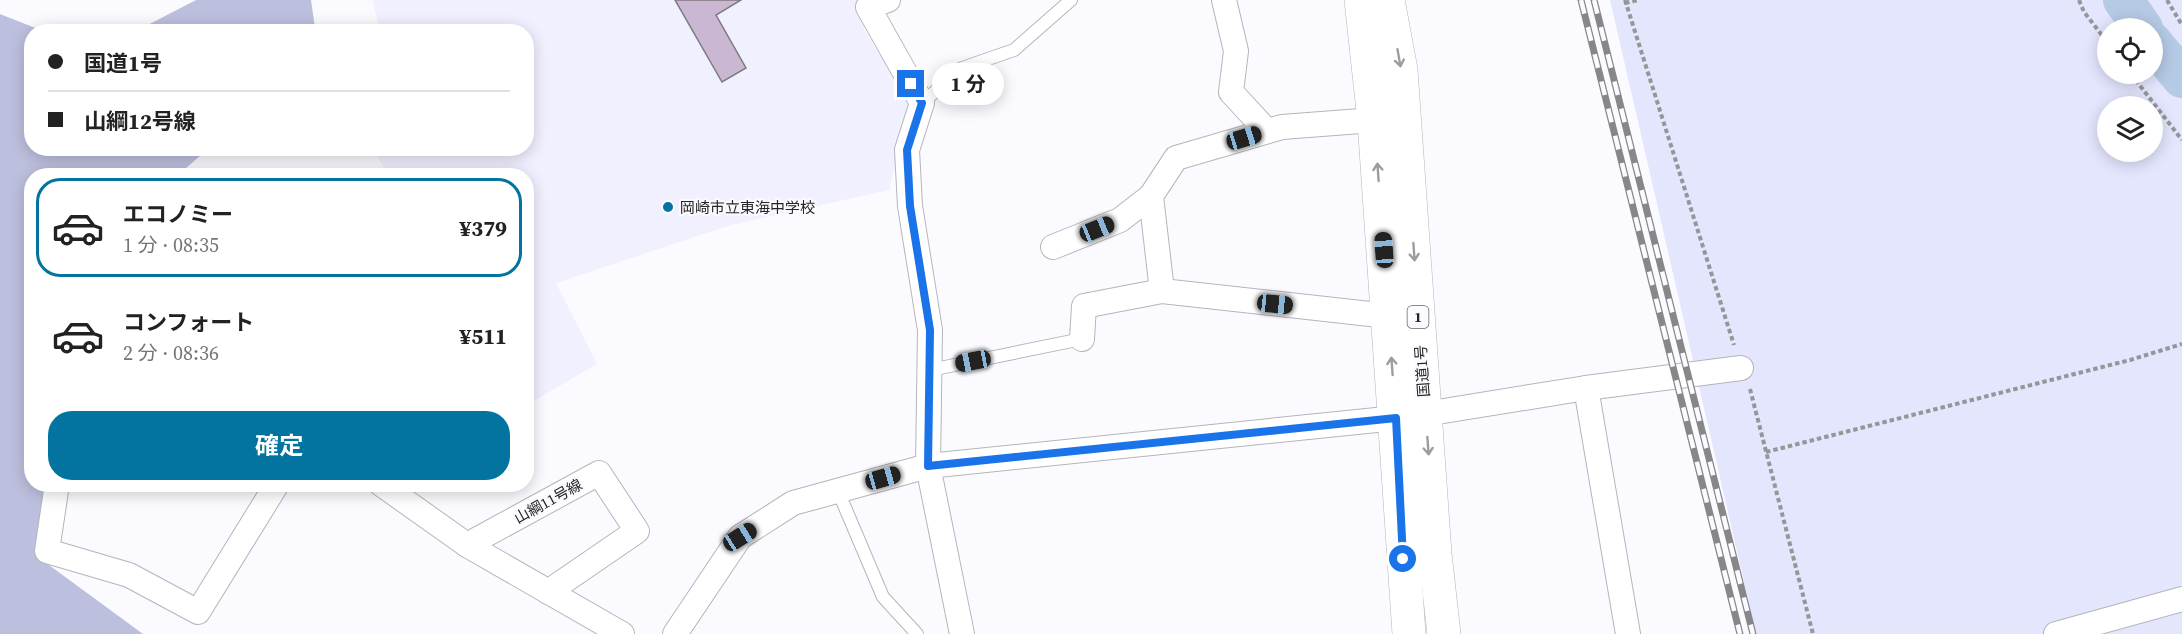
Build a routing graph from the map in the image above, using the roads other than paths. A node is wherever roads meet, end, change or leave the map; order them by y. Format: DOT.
graph roads {
  1 [pos="888,0"];
  2 [pos="1071,0"];
  3 [pos="1224,0"];
  4 [pos="1361,0"];
  5 [pos="1388,0"];
  6 [pos="922,103"];
  7 [pos="1374,120"];
  8 [pos="1266,131"];
  9 [pos="1151,196"];
  10 [pos="1053,247"];
  11 [pos="1162,291"];
  12 [pos="1388,316"];
  13 [pos="1082,339"];
  14 [pos="1741,368"];
  15 [pos="930,370"];
  16 [pos="1586,388"];
  17 [pos="1411,416"];
  18 [pos="928,466"];
  19 [pos="838,491"];
  20 [pos="56,492"];
  21 [pos="272,492"];
  22 [pos="392,492"];
  23 [pos="467,545"];
  24 [pos="548,592"];
  25 [pos="2182,599"];
  26 [pos="622,634"];
  27 [pos="675,634"];
  28 [pos="916,634"];
  29 [pos="962,634"];
  30 [pos="1409,634"];
  31 [pos="1444,634"];
  32 [pos="1628,634"];
  33 [pos="2056,634"];
  1 -- 6 [label="street"];
  2 -- 6 [label="lane"];
  3 -- 8 [label="street"];
  4 -- 7 [label="highway, 国道1号 / 1"];
  5 -- 17 [label="highway, 国道1号 / 1, one-way"];
  6 -- 15 [label="street"];
  7 -- 8 [label="street"];
  12 -- 7 [label="highway, 国道1号 / 1, one-way"];
  8 -- 9 [label="street"];
  9 -- 10 [label="street"];
  9 -- 11 [label="street"];
  11 -- 12 [label="street"];
  11 -- 13 [label="street"];
  17 -- 12 [label="highway, 国道1号 / 1, one-way"];
  13 -- 15 [label="lane"];
  14 -- 16 [label="street"];
  15 -- 18 [label="street"];
  16 -- 17 [label="street"];
  16 -- 32 [label="street"];
  17 -- 18 [label="street"];
  17 -- 30 [label="highway, 国道1号 / 1"];
  17 -- 31 [label="highway, 国道1号 / 1, one-way"];
  18 -- 19 [label="street"];
  18 -- 29 [label="street"];
  19 -- 27 [label="street"];
  19 -- 28 [label="lane"];
  20 -- 21 [label="street"];
  22 -- 23 [label="street"];
  23 -- 24 [label="street"];
  23 -- 24 [label="street, 山綱11号線"];
  24 -- 26 [label="street"];
  25 -- 33 [label="street"];
}
